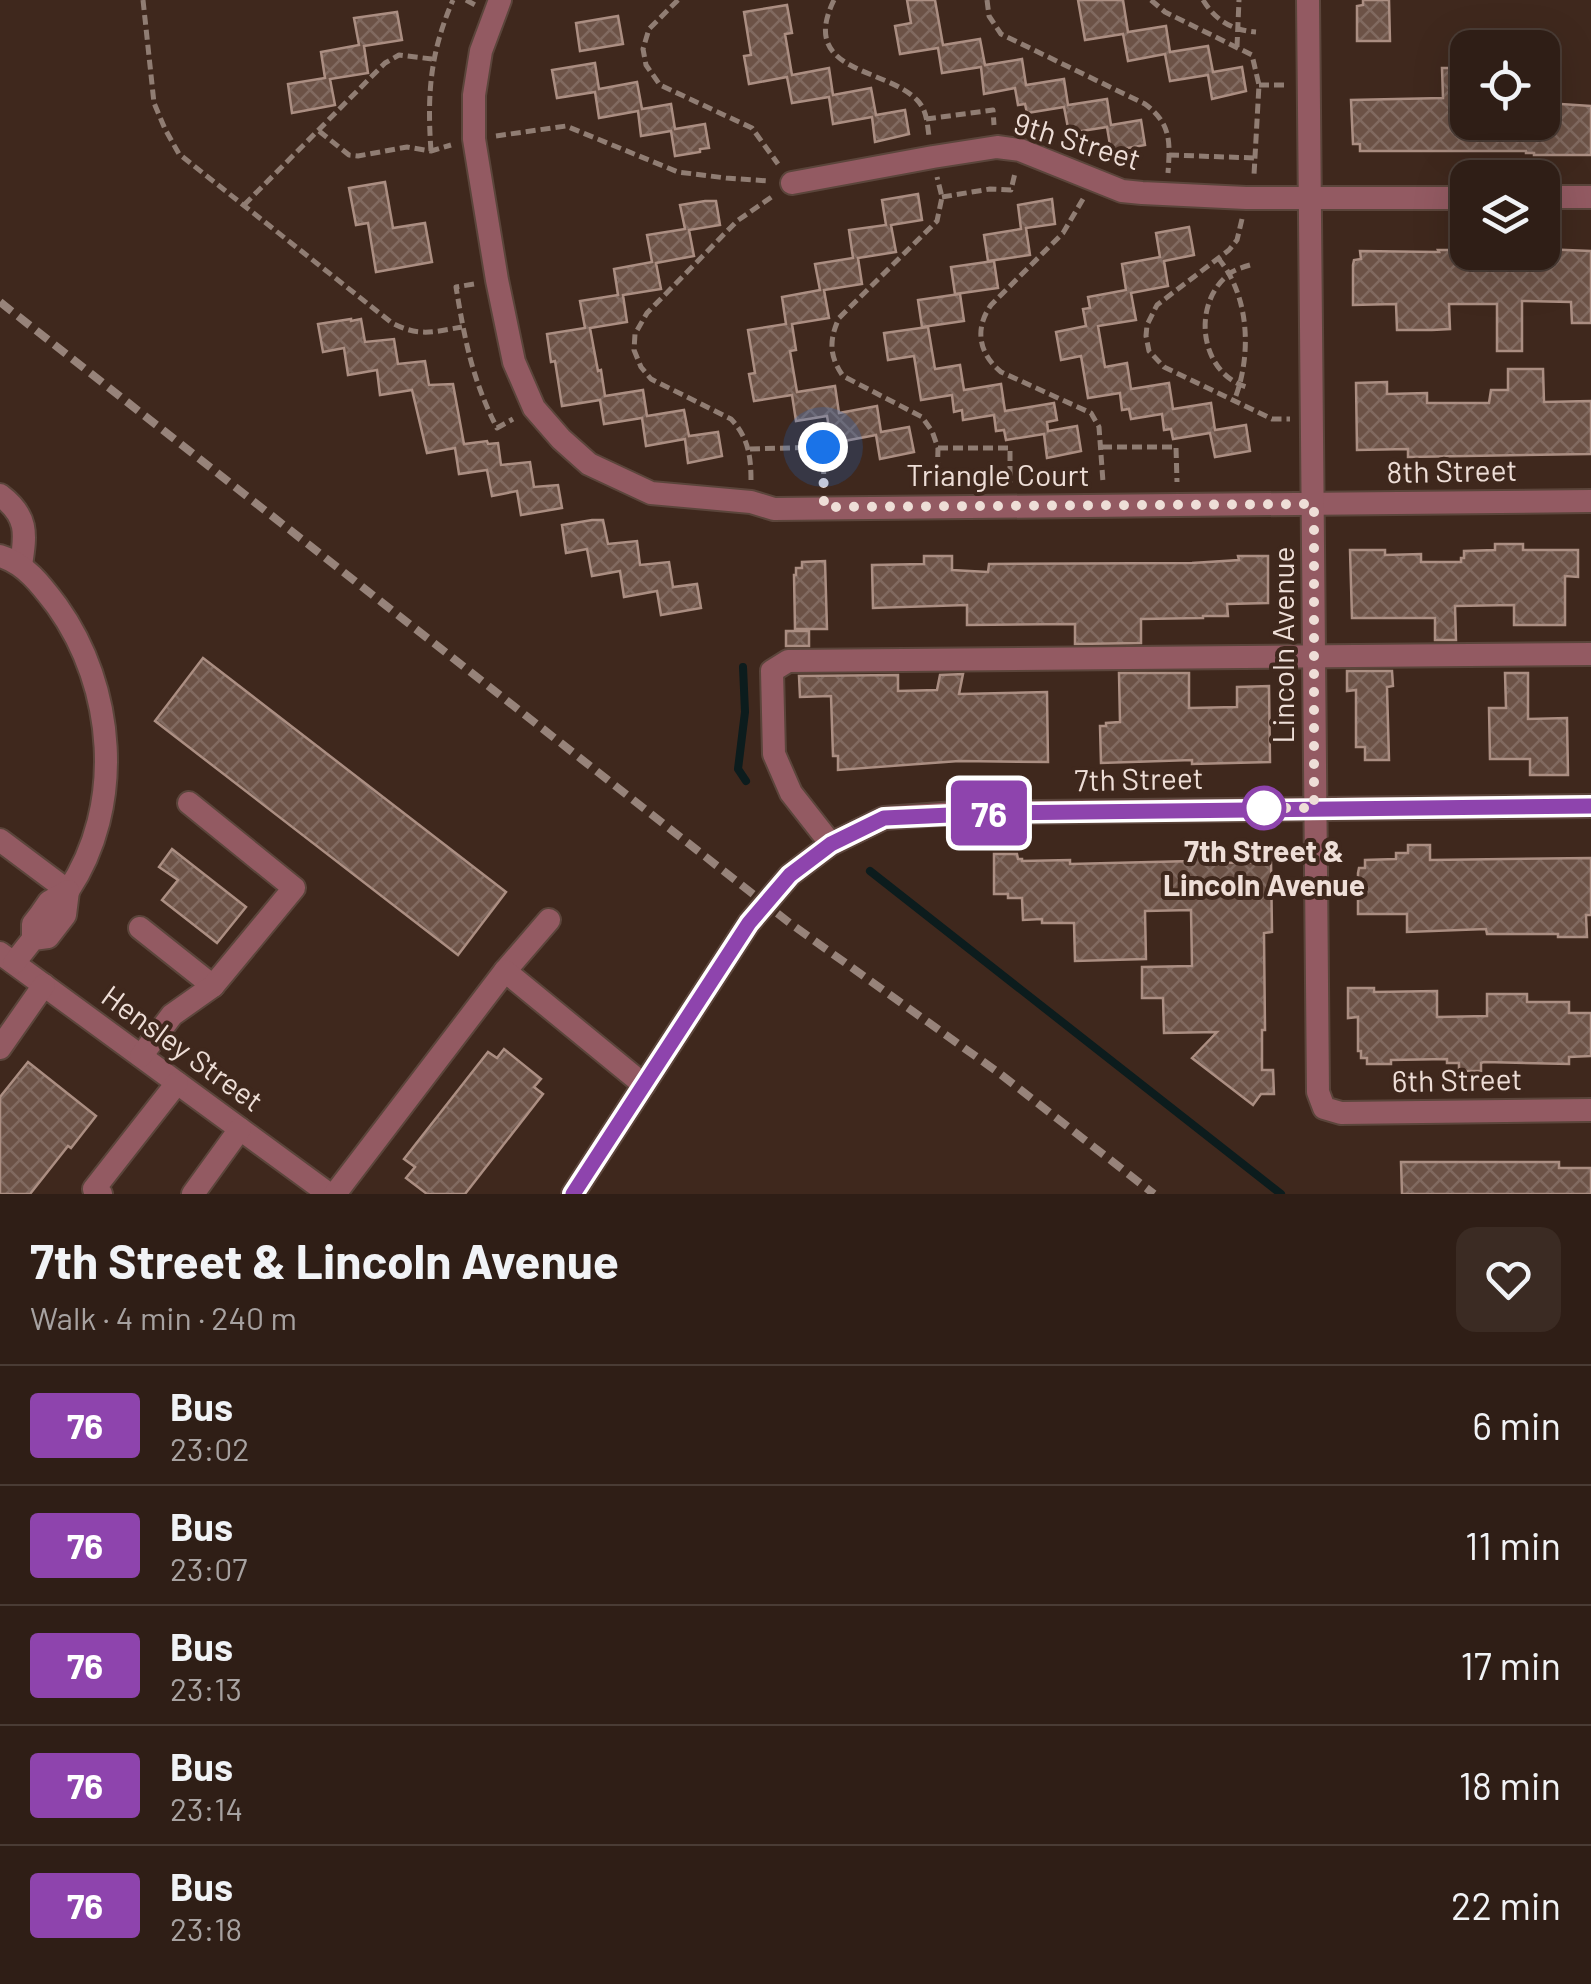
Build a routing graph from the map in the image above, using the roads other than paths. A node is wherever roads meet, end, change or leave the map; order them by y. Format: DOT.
graph roads {
  1 [pos="500,0"];
  2 [pos="1308,0"];
  3 [pos="792,182"];
  4 [pos="1591,197"];
  5 [pos="1450,198"];
  6 [pos="1560,198"];
  7 [pos="1311,199"];
  8 [pos="0,495"];
  9 [pos="1591,501"];
  10 [pos="1314,504"];
  11 [pos="10,561"];
  12 [pos="1591,654"];
  13 [pos="1314,656"];
  14 [pos="189,804"];
  15 [pos="1591,806"];
  16 [pos="1314,808"];
  17 [pos="0,840"];
  18 [pos="831,844"];
  19 [pos="68,891"];
  20 [pos="549,920"];
  21 [pos="140,928"];
  22 [pos="7,958"];
  23 [pos="504,970"];
  24 [pos="44,986"];
  25 [pos="213,986"];
  26 [pos="0,1048"];
  27 [pos="141,1056"];
  28 [pos="177,1083"];
  29 [pos="644,1085"];
  30 [pos="1324,1108"];
  31 [pos="1591,1110"];
  32 [pos="240,1129"];
  33 [pos="101,1194"];
  34 [pos="192,1194"];
  35 [pos="332,1194"];
  36 [pos="574,1194"];
  1 -- 10 [label="street, Triangle Court"];
  2 -- 7 [label="street, Lincoln Avenue"];
  3 -- 7 [label="street, 9th Street"];
  4 -- 6 [label="street"];
  5 -- 7 [label="street, 9th Street"];
  7 -- 10 [label="street, Lincoln Avenue"];
  8 -- 11 [label="street"];
  9 -- 10 [label="street, 8th Street"];
  10 -- 13 [label="street, Lincoln Avenue"];
  11 -- 19 [label="street"];
  12 -- 13 [label="street"];
  13 -- 16 [label="street, Lincoln Avenue"];
  13 -- 18 [label="street"];
  14 -- 25 [label="street"];
  15 -- 16 [label="street, 7th Street"];
  16 -- 18 [label="street, 7th Street"];
  16 -- 30 [label="street, Lincoln Avenue"];
  17 -- 19 [label="street"];
  18 -- 29 [label="street, 7th Street"];
  19 -- 22 [label="street"];
  20 -- 23 [label="street"];
  21 -- 25 [label="street"];
  22 -- 24 [label="street, Hensley Street"];
  23 -- 29 [label="street"];
  23 -- 35 [label="street"];
  24 -- 26 [label="street"];
  24 -- 27 [label="street, Hensley Street"];
  25 -- 27 [label="street"];
  27 -- 28 [label="street, Hensley Street"];
  28 -- 32 [label="street, Hensley Street"];
  28 -- 33 [label="street"];
  29 -- 36 [label="street, 7th Street"];
  30 -- 31 [label="street, 6th Street"];
  32 -- 34 [label="street"];
  32 -- 35 [label="street, Hensley Street"];
}
